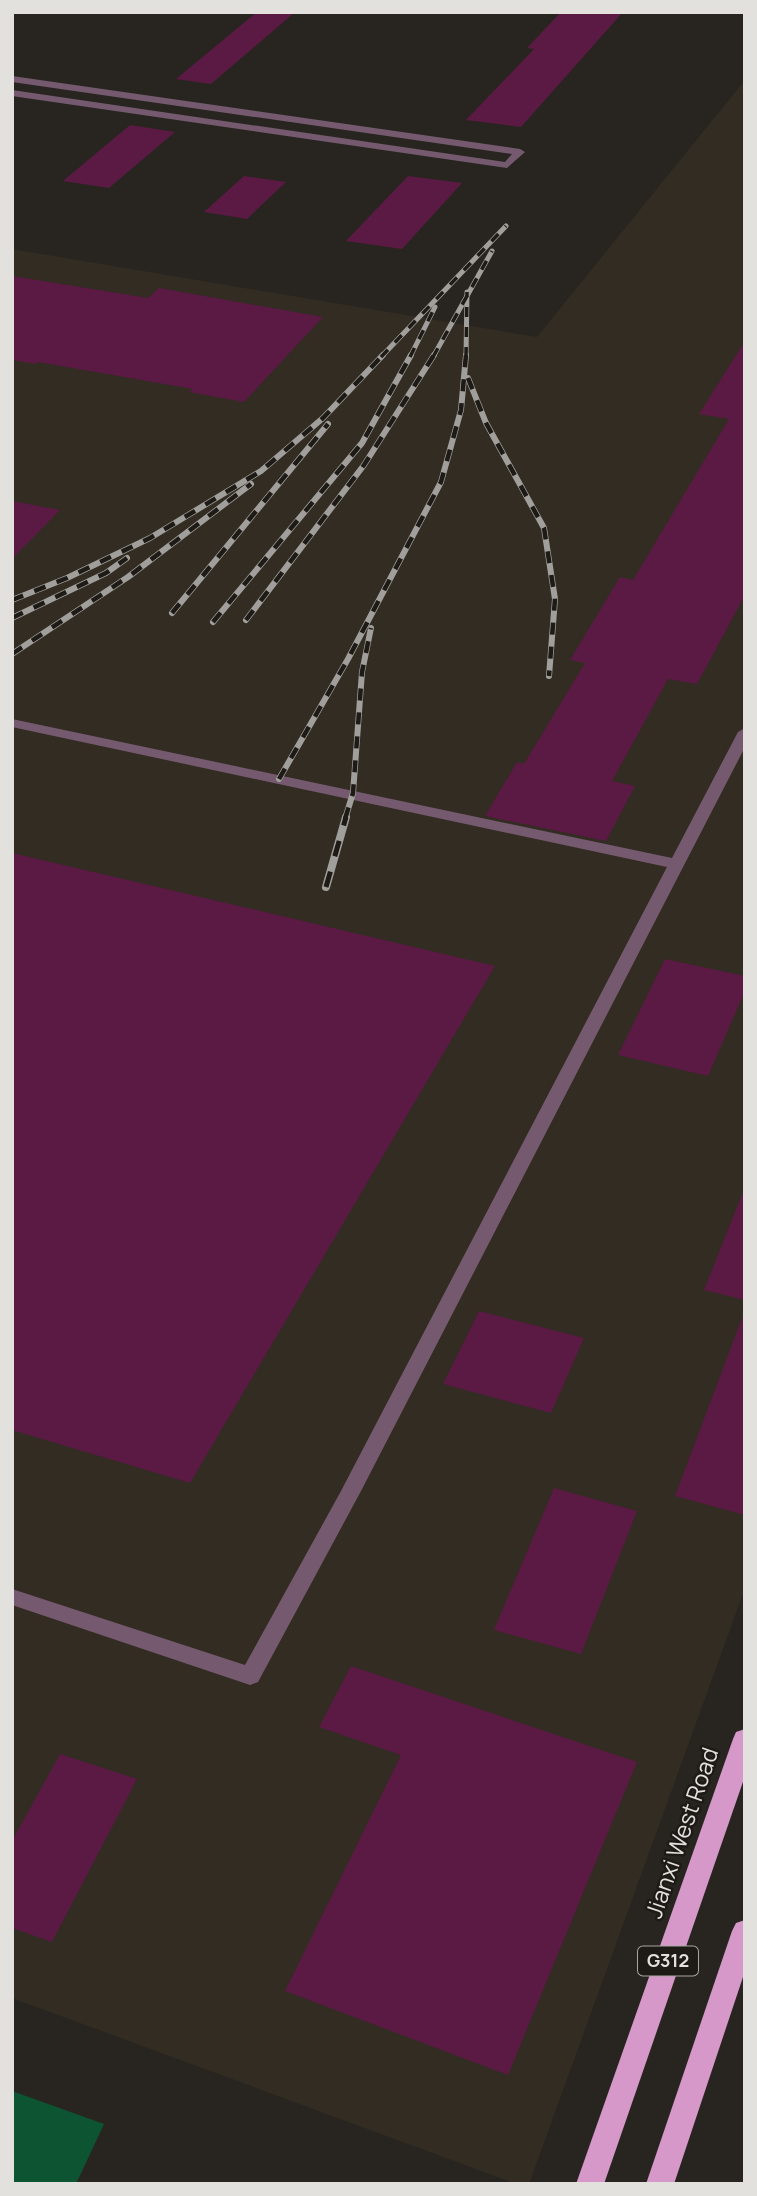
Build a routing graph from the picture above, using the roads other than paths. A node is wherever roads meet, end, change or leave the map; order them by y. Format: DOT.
graph roads {
  1 [pos="12,79"];
  2 [pos="85,90"];
  3 [pos="12,93"];
  4 [pos="70,102"];
  5 [pos="12,723"];
  6 [pos="745,732"];
  7 [pos="676,864"];
  8 [pos="12,1597"];
  9 [pos="745,1739"];
  10 [pos="745,1931"];
  11 [pos="590,2184"];
  12 [pos="660,2184"];
  1 -- 2 [label="street"];
  2 -- 4 [label="street"];
  2 -- 4 [label="street"];
  3 -- 4 [label="street"];
  5 -- 7 [label="street"];
  6 -- 7 [label="street"];
  7 -- 8 [label="street"];
  9 -- 11 [label="highway, Jianxi West Road / G312"];
  10 -- 12 [label="highway"];
}
